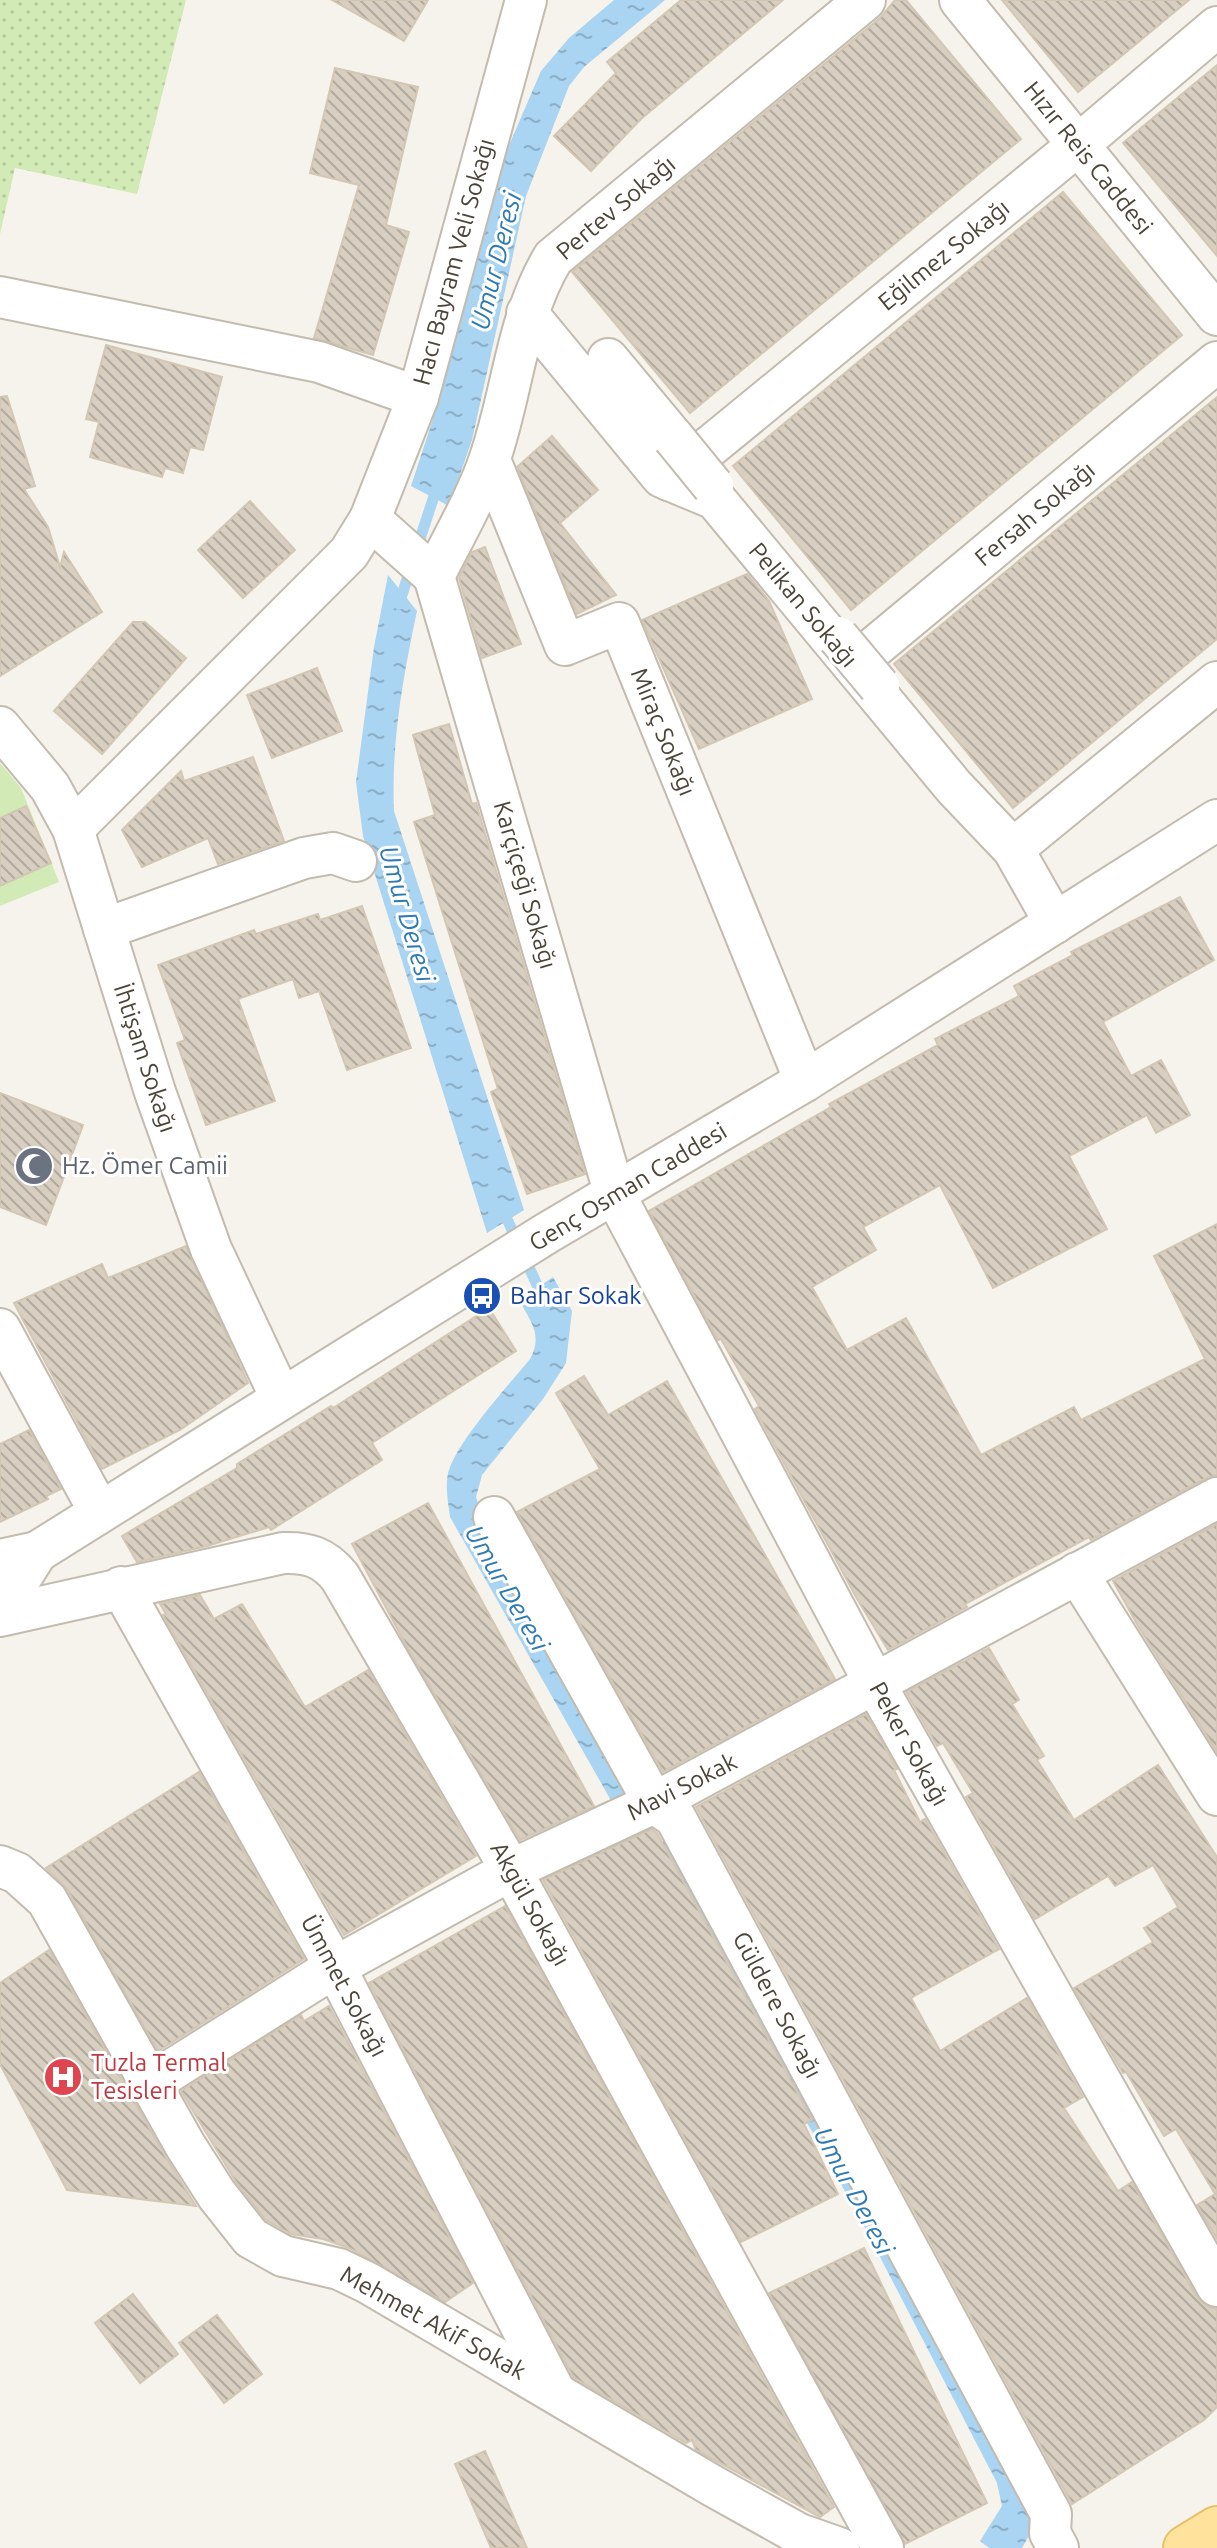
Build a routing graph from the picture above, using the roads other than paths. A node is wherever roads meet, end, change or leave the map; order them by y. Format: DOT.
graph roads {
  1 [pos="526,0"];
  2 [pos="865,0"];
  3 [pos="960,0"];
  4 [pos="1217,27"];
  5 [pos="1078,145"];
  6 [pos="0,297"];
  7 [pos="527,313"];
  8 [pos="1217,315"];
  9 [pos="608,359"];
  10 [pos="1217,362"];
  11 [pos="418,397"];
  12 [pos="490,460"];
  13 [pos="669,480"];
  14 [pos="380,528"];
  15 [pos="431,573"];
  16 [pos="857,663"];
  17 [pos="1217,682"];
  18 [pos="0,727"];
  19 [pos="932,751"];
  20 [pos="1217,820"];
  21 [pos="73,829"];
  22 [pos="1013,849"];
  23 [pos="356,861"];
  24 [pos="1055,923"];
  25 [pos="104,929"];
  26 [pos="805,1081"];
  27 [pos="615,1195"];
  28 [pos="0,1329"];
  29 [pos="281,1398"];
  30 [pos="1217,1498"];
  31 [pos="99,1511"];
  32 [pos="494,1517"];
  33 [pos="19,1556"];
  34 [pos="1077,1573"];
  35 [pos="121,1587"];
  36 [pos="0,1614"];
  37 [pos="875,1684"];
  38 [pos="1212,1778"];
  39 [pos="654,1803"];
  40 [pos="0,1866"];
  41 [pos="511,1870"];
  42 [pos="335,1967"];
  43 [pos="151,2083"];
  44 [pos="1217,2286"];
  45 [pos="555,2392"];
  46 [pos="1217,2529"];
  47 [pos="839,2548"];
  48 [pos="883,2548"];
  49 [pos="1058,2548"];
  50 [pos="1186,2548"];
  1 -- 11 [label="street, Hacı Bayram Veli Sokağı"];
  2 -- 7 [label="street, Pertev Sokağı"];
  3 -- 5 [label="street, Hızır Reis Caddesi"];
  4 -- 5 [label="street, Eğilmez Sokağı"];
  5 -- 8 [label="street, Hızır Reis Caddesi"];
  5 -- 13 [label="street, Eğilmez Sokağı"];
  6 -- 11 [label="street"];
  7 -- 12 [label="street, Pertev Sokağı"];
  7 -- 13 [label="street, Pelikan Sokağı"];
  9 -- 16 [label="street, bridge"];
  10 -- 16 [label="street, Fersah Sokağı"];
  11 -- 14 [label="street, Hacı Bayram Veli Sokağı"];
  12 -- 15 [label="street, Pertev Sokağı"];
  12 -- 26 [label="street, Miraç Sokağı"];
  13 -- 16 [label="street, Pelikan Sokağı"];
  14 -- 15 [label="street"];
  14 -- 21 [label="street, Hacı Bayram Veli Sokağı"];
  15 -- 27 [label="street, Karçiçeği Sokağı"];
  16 -- 19 [label="street"];
  16 -- 22 [label="street, Pelikan Sokağı"];
  17 -- 22 [label="street"];
  18 -- 21 [label="street, İhtişam Sokağı"];
  20 -- 24 [label="street, Genç Osman Caddesi"];
  21 -- 25 [label="street, İhtişam Sokağı"];
  22 -- 24 [label="street, Pelikan Sokağı"];
  23 -- 25 [label="street"];
  24 -- 26 [label="street, Genç Osman Caddesi"];
  25 -- 29 [label="street, İhtişam Sokağı"];
  26 -- 27 [label="street, Genç Osman Caddesi"];
  27 -- 29 [label="street, Genç Osman Caddesi"];
  27 -- 37 [label="street, Peker Sokağı"];
  28 -- 31 [label="street"];
  29 -- 31 [label="street, Genç Osman Caddesi"];
  30 -- 34 [label="street, Mavi Sokak"];
  31 -- 33 [label="street, Genç Osman Caddesi"];
  32 -- 39 [label="street, Güldere Sokağı"];
  33 -- 36 [label="street, Genç Osman Caddesi"];
  34 -- 37 [label="street, Mavi Sokak"];
  34 -- 38 [label="street"];
  35 -- 36 [label="street, Akgül Sokağı"];
  35 -- 41 [label="street, Akgül Sokağı"];
  35 -- 42 [label="street, Ümmet Sokağı"];
  37 -- 39 [label="street, Mavi Sokak"];
  37 -- 44 [label="street, Peker Sokağı"];
  39 -- 41 [label="street, Mavi Sokak"];
  39 -- 49 [label="street, Güldere Sokağı"];
  40 -- 43 [label="street, Mehmet Akif Sokak"];
  41 -- 42 [label="street, Mavi Sokak"];
  41 -- 48 [label="street, Akgül Sokağı"];
  42 -- 43 [label="street, Mavi Sokak"];
  42 -- 45 [label="street, Ümmet Sokağı"];
  43 -- 45 [label="street, Mehmet Akif Sokak"];
  45 -- 47 [label="street, Mehmet Akif Sokak"];
  46 -- 50 [label="main road"];
}
